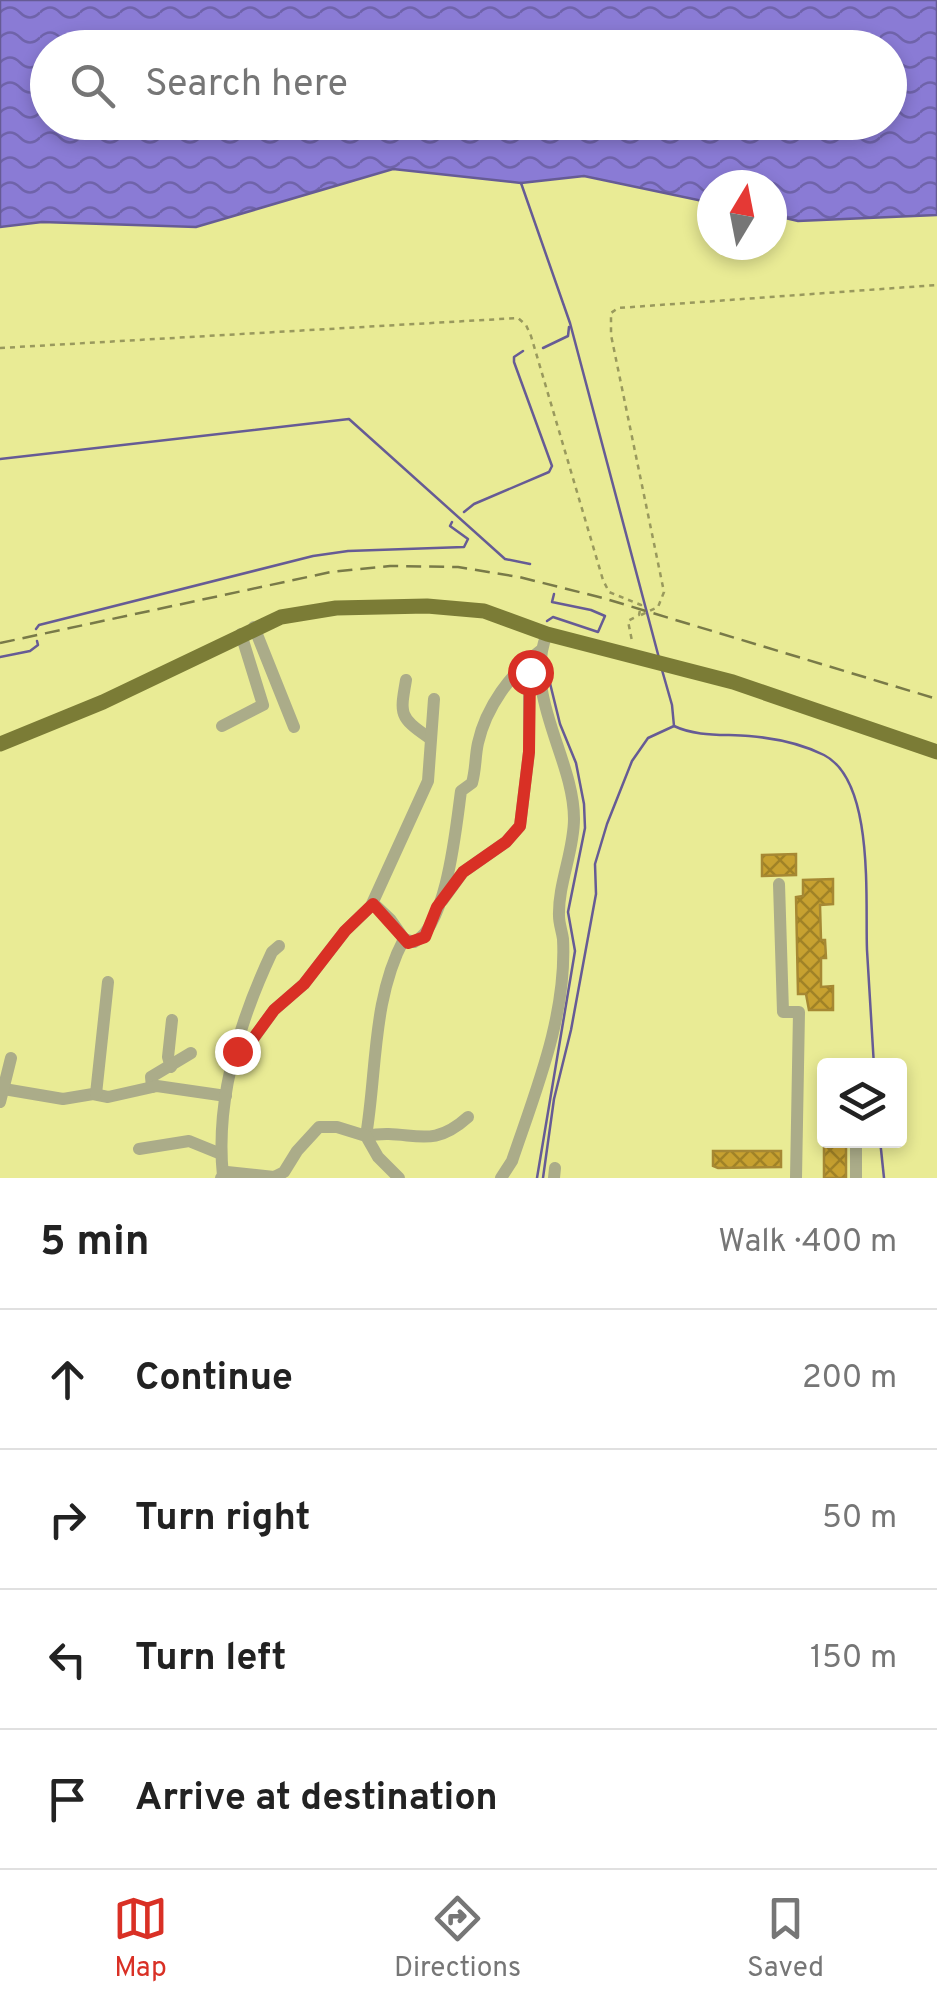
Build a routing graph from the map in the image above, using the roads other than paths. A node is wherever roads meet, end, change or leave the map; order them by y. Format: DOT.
graph roads {
  1 [pos="247,631"];
  2 [pos="547,634"];
  3 [pos="540,651"];
  4 [pos="406,680"];
  5 [pos="434,699"];
  6 [pos="222,726"];
  7 [pos="294,727"];
  8 [pos="428,737"];
  9 [pos="0,744"];
  10 [pos="937,752"];
  11 [pos="780,884"];
  12 [pos="373,904"];
  13 [pos="437,907"];
  14 [pos="404,939"];
  15 [pos="279,946"];
  16 [pos="108,982"];
  17 [pos="172,1020"];
  18 [pos="191,1053"];
  19 [pos="11,1058"];
  20 [pos="233,1066"];
  21 [pos="171,1067"];
  22 [pos="152,1087"];
  23 [pos="96,1094"];
  24 [pos="2,1095"];
  25 [pos="226,1096"];
  26 [pos="468,1117"];
  27 [pos="366,1136"];
  28 [pos="856,1148"];
  29 [pos="139,1149"];
  30 [pos="221,1154"];
  31 [pos="384,1162"];
  32 [pos="222,1177"];
  33 [pos="378,1178"];
  34 [pos="399,1178"];
  35 [pos="501,1178"];
  36 [pos="796,1178"];
  37 [pos="856,1178"];
  1 -- 2 [label="main road"];
  1 -- 6 [label="street"];
  1 -- 7 [label="street"];
  1 -- 9 [label="main road"];
  2 -- 3 [label="street"];
  2 -- 10 [label="main road"];
  3 -- 13 [label="street"];
  3 -- 13 [label="street"];
  3 -- 35 [label="street"];
  4 -- 8 [label="street"];
  5 -- 8 [label="street"];
  8 -- 12 [label="street"];
  11 -- 36 [label="street"];
  12 -- 14 [label="street"];
  12 -- 20 [label="street"];
  13 -- 14 [label="street"];
  14 -- 27 [label="street"];
  15 -- 20 [label="street"];
  16 -- 23 [label="street"];
  17 -- 21 [label="street"];
  18 -- 21 [label="street"];
  19 -- 24 [label="street"];
  20 -- 25 [label="street"];
  21 -- 22 [label="street"];
  22 -- 23 [label="street"];
  22 -- 25 [label="street"];
  23 -- 24 [label="street"];
  25 -- 30 [label="street"];
  26 -- 27 [label="street"];
  27 -- 31 [label="street"];
  27 -- 32 [label="street"];
  28 -- 37 [label="street"];
  29 -- 30 [label="street"];
  30 -- 32 [label="street"];
  31 -- 33 [label="street"];
  31 -- 34 [label="street"];
}
